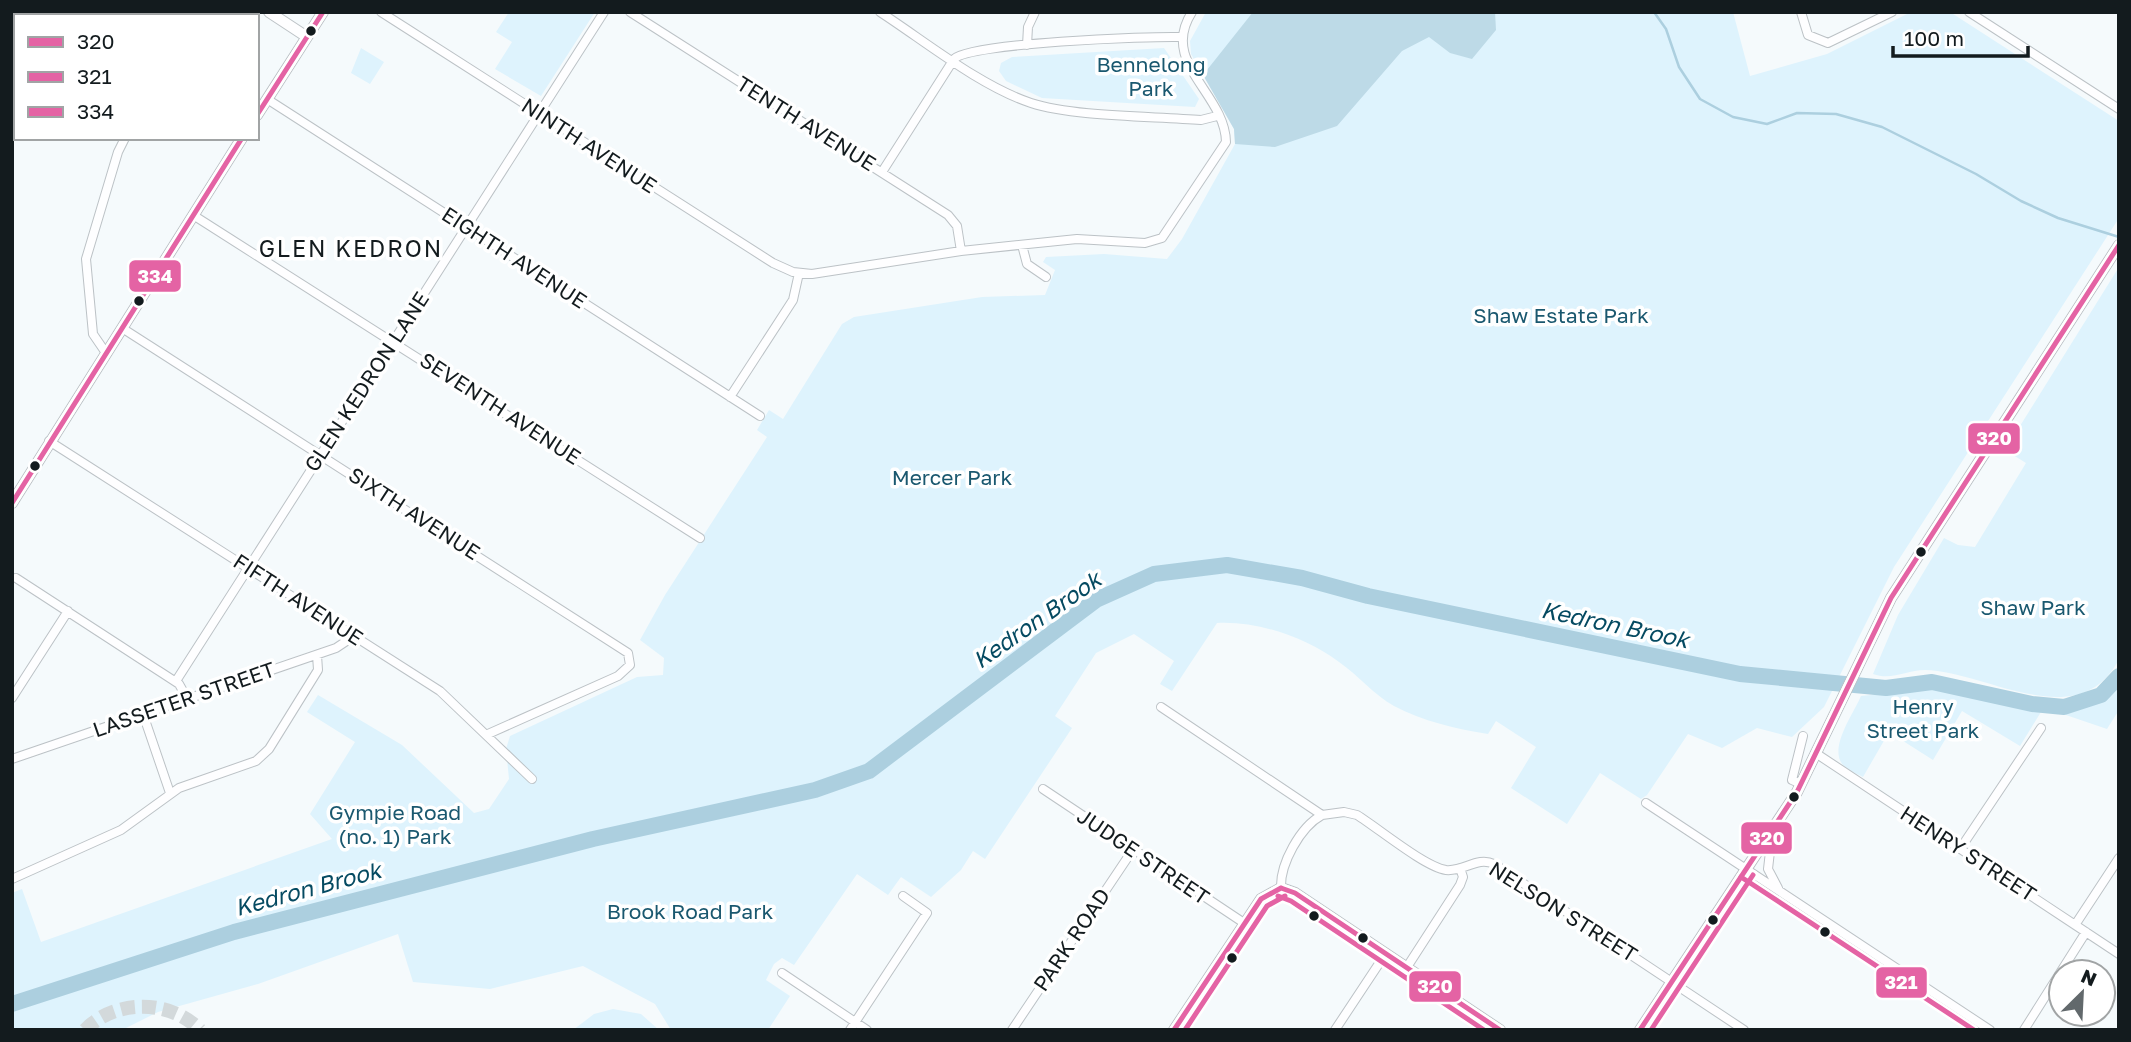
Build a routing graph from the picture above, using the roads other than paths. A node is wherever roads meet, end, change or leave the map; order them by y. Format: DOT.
graph roads {
  1 [pos="269,12"];
  2 [pos="323,12"];
  3 [pos="381,12"];
  4 [pos="604,12"];
  5 [pos="629,12"];
  6 [pos="880,12"];
  7 [pos="1035,12"];
  8 [pos="1192,12"];
  9 [pos="1801,12"];
  10 [pos="1892,12"];
  11 [pos="1969,12"];
  12 [pos="307,37"];
  13 [pos="1181,37"];
  14 [pos="1027,45"];
  15 [pos="954,59"];
  16 [pos="267,99"];
  17 [pos="2119,109"];
  18 [pos="259,112"];
  19 [pos="539,114"];
  20 [pos="1217,116"];
  21 [pos="124,140"];
  22 [pos="241,140"];
  23 [pos="882,172"];
  24 [pos="193,215"];
  25 [pos="466,227"];
  26 [pos="1021,245"];
  27 [pos="2119,245"];
  28 [pos="961,251"];
  29 [pos="799,273"];
  30 [pos="1046,277"];
  31 [pos="122,328"];
  32 [pos="394,340"];
  33 [pos="106,353"];
  34 [pos="730,397"];
  35 [pos="760,416"];
  36 [pos="50,441"];
  37 [pos="321,454"];
  38 [pos="16,490"];
  39 [pos="12,503"];
  40 [pos="699,538"];
  41 [pos="248,567"];
  42 [pos="16,578"];
  43 [pos="68,611"];
  44 [pos="354,636"];
  45 [pos="317,655"];
  46 [pos="176,681"];
  47 [pos="12,698"];
  48 [pos="188,699"];
  49 [pos="1161,708"];
  50 [pos="143,714"];
  51 [pos="2041,728"];
  52 [pos="488,734"];
  53 [pos="1803,736"];
  54 [pos="1816,754"];
  55 [pos="12,760"];
  56 [pos="532,779"];
  57 [pos="1801,784"];
  58 [pos="1043,789"];
  59 [pos="170,793"];
  60 [pos="1646,803"];
  61 [pos="1322,815"];
  62 [pos="1773,831"];
  63 [pos="1961,849"];
  64 [pos="1132,851"];
  65 [pos="2119,858"];
  66 [pos="1460,868"];
  67 [pos="1746,870"];
  68 [pos="12,879"];
  69 [pos="1281,888"];
  70 [pos="1780,892"];
  71 [pos="903,895"];
  72 [pos="1244,923"];
  73 [pos="2075,925"];
  74 [pos="2086,932"];
  75 [pos="1386,953"];
  76 [pos="2119,954"];
  77 [pos="1406,967"];
  78 [pos="782,974"];
  79 [pos="1672,981"];
  80 [pos="852,1026"];
  81 [pos="867,1030"];
  82 [pos="1012,1030"];
  83 [pos="1174,1030"];
  84 [pos="1335,1030"];
  85 [pos="1500,1030"];
  86 [pos="1640,1030"];
  87 [pos="1744,1030"];
  88 [pos="1990,1030"];
  89 [pos="2024,1030"];
  1 -- 12 [label="street"];
  2 -- 12 [label="street"];
  3 -- 19 [label="street, NINTH AVENUE"];
  4 -- 19 [label="street, GLEN KEDRON LANE"];
  5 -- 23 [label="street, TENTH AVENUE"];
  6 -- 15 [label="street"];
  7 -- 14 [label="street"];
  8 -- 13 [label="street"];
  9 -- 10 [label="street"];
  11 -- 17 [label="street"];
  12 -- 16 [label="street"];
  13 -- 14 [label="street"];
  13 -- 20 [label="street"];
  14 -- 15 [label="street"];
  15 -- 20 [label="street"];
  15 -- 23 [label="street"];
  16 -- 18 [label="street"];
  16 -- 25 [label="street, EIGHTH AVENUE"];
  19 -- 25 [label="street, GLEN KEDRON LANE"];
  19 -- 29 [label="street, NINTH AVENUE"];
  20 -- 26 [label="street"];
  21 -- 33 [label="street"];
  22 -- 24 [label="street"];
  23 -- 28 [label="street, TENTH AVENUE"];
  24 -- 31 [label="street"];
  24 -- 32 [label="street, SEVENTH AVENUE"];
  25 -- 32 [label="street, GLEN KEDRON LANE"];
  25 -- 34 [label="street, EIGHTH AVENUE"];
  26 -- 28 [label="street"];
  26 -- 30 [label="street"];
  27 -- 54 [label="street"];
  28 -- 29 [label="street"];
  29 -- 34 [label="street"];
  31 -- 33 [label="street"];
  31 -- 37 [label="street, SIXTH AVENUE"];
  32 -- 37 [label="street, GLEN KEDRON LANE"];
  32 -- 40 [label="street, SEVENTH AVENUE"];
  33 -- 36 [label="street"];
  34 -- 35 [label="street, EIGHTH AVENUE"];
  36 -- 38 [label="street"];
  36 -- 41 [label="street, FIFTH AVENUE"];
  37 -- 41 [label="street, GLEN KEDRON LANE"];
  37 -- 52 [label="street, SIXTH AVENUE"];
  38 -- 39 [label="street"];
  41 -- 44 [label="street, FIFTH AVENUE"];
  41 -- 46 [label="street, GLEN KEDRON LANE"];
  42 -- 43 [label="street"];
  43 -- 46 [label="street"];
  43 -- 47 [label="street"];
  44 -- 45 [label="street, LASSETER STREET"];
  44 -- 52 [label="street, FIFTH AVENUE"];
  45 -- 48 [label="street, LASSETER STREET"];
  45 -- 59 [label="street"];
  46 -- 48 [label="street"];
  48 -- 50 [label="street, LASSETER STREET"];
  49 -- 61 [label="street"];
  50 -- 55 [label="street, LASSETER STREET"];
  50 -- 59 [label="street"];
  51 -- 63 [label="street"];
  52 -- 56 [label="street, FIFTH AVENUE"];
  53 -- 57 [label="street"];
  54 -- 57 [label="street"];
  54 -- 63 [label="street, HENRY STREET"];
  57 -- 62 [label="street"];
  58 -- 64 [label="street, JUDGE STREET"];
  59 -- 68 [label="street"];
  60 -- 67 [label="street"];
  61 -- 66 [label="street, NELSON STREET"];
  61 -- 69 [label="street"];
  62 -- 67 [label="street"];
  62 -- 70 [label="street"];
  63 -- 73 [label="street, HENRY STREET"];
  64 -- 72 [label="street, JUDGE STREET"];
  64 -- 82 [label="street, PARK ROAD"];
  65 -- 73 [label="street"];
  66 -- 77 [label="street"];
  66 -- 79 [label="street, NELSON STREET"];
  67 -- 70 [label="street"];
  67 -- 79 [label="street"];
  69 -- 72 [label="street"];
  69 -- 75 [label="street"];
  70 -- 88 [label="street"];
  71 -- 80 [label="street"];
  72 -- 83 [label="street"];
  73 -- 74 [label="street, HENRY STREET"];
  74 -- 76 [label="street, HENRY STREET"];
  74 -- 89 [label="street"];
  75 -- 77 [label="street"];
  75 -- 84 [label="street"];
  77 -- 85 [label="street"];
  78 -- 80 [label="street"];
  79 -- 86 [label="street"];
  79 -- 87 [label="street, NELSON STREET"];
  80 -- 81 [label="street"];
}
